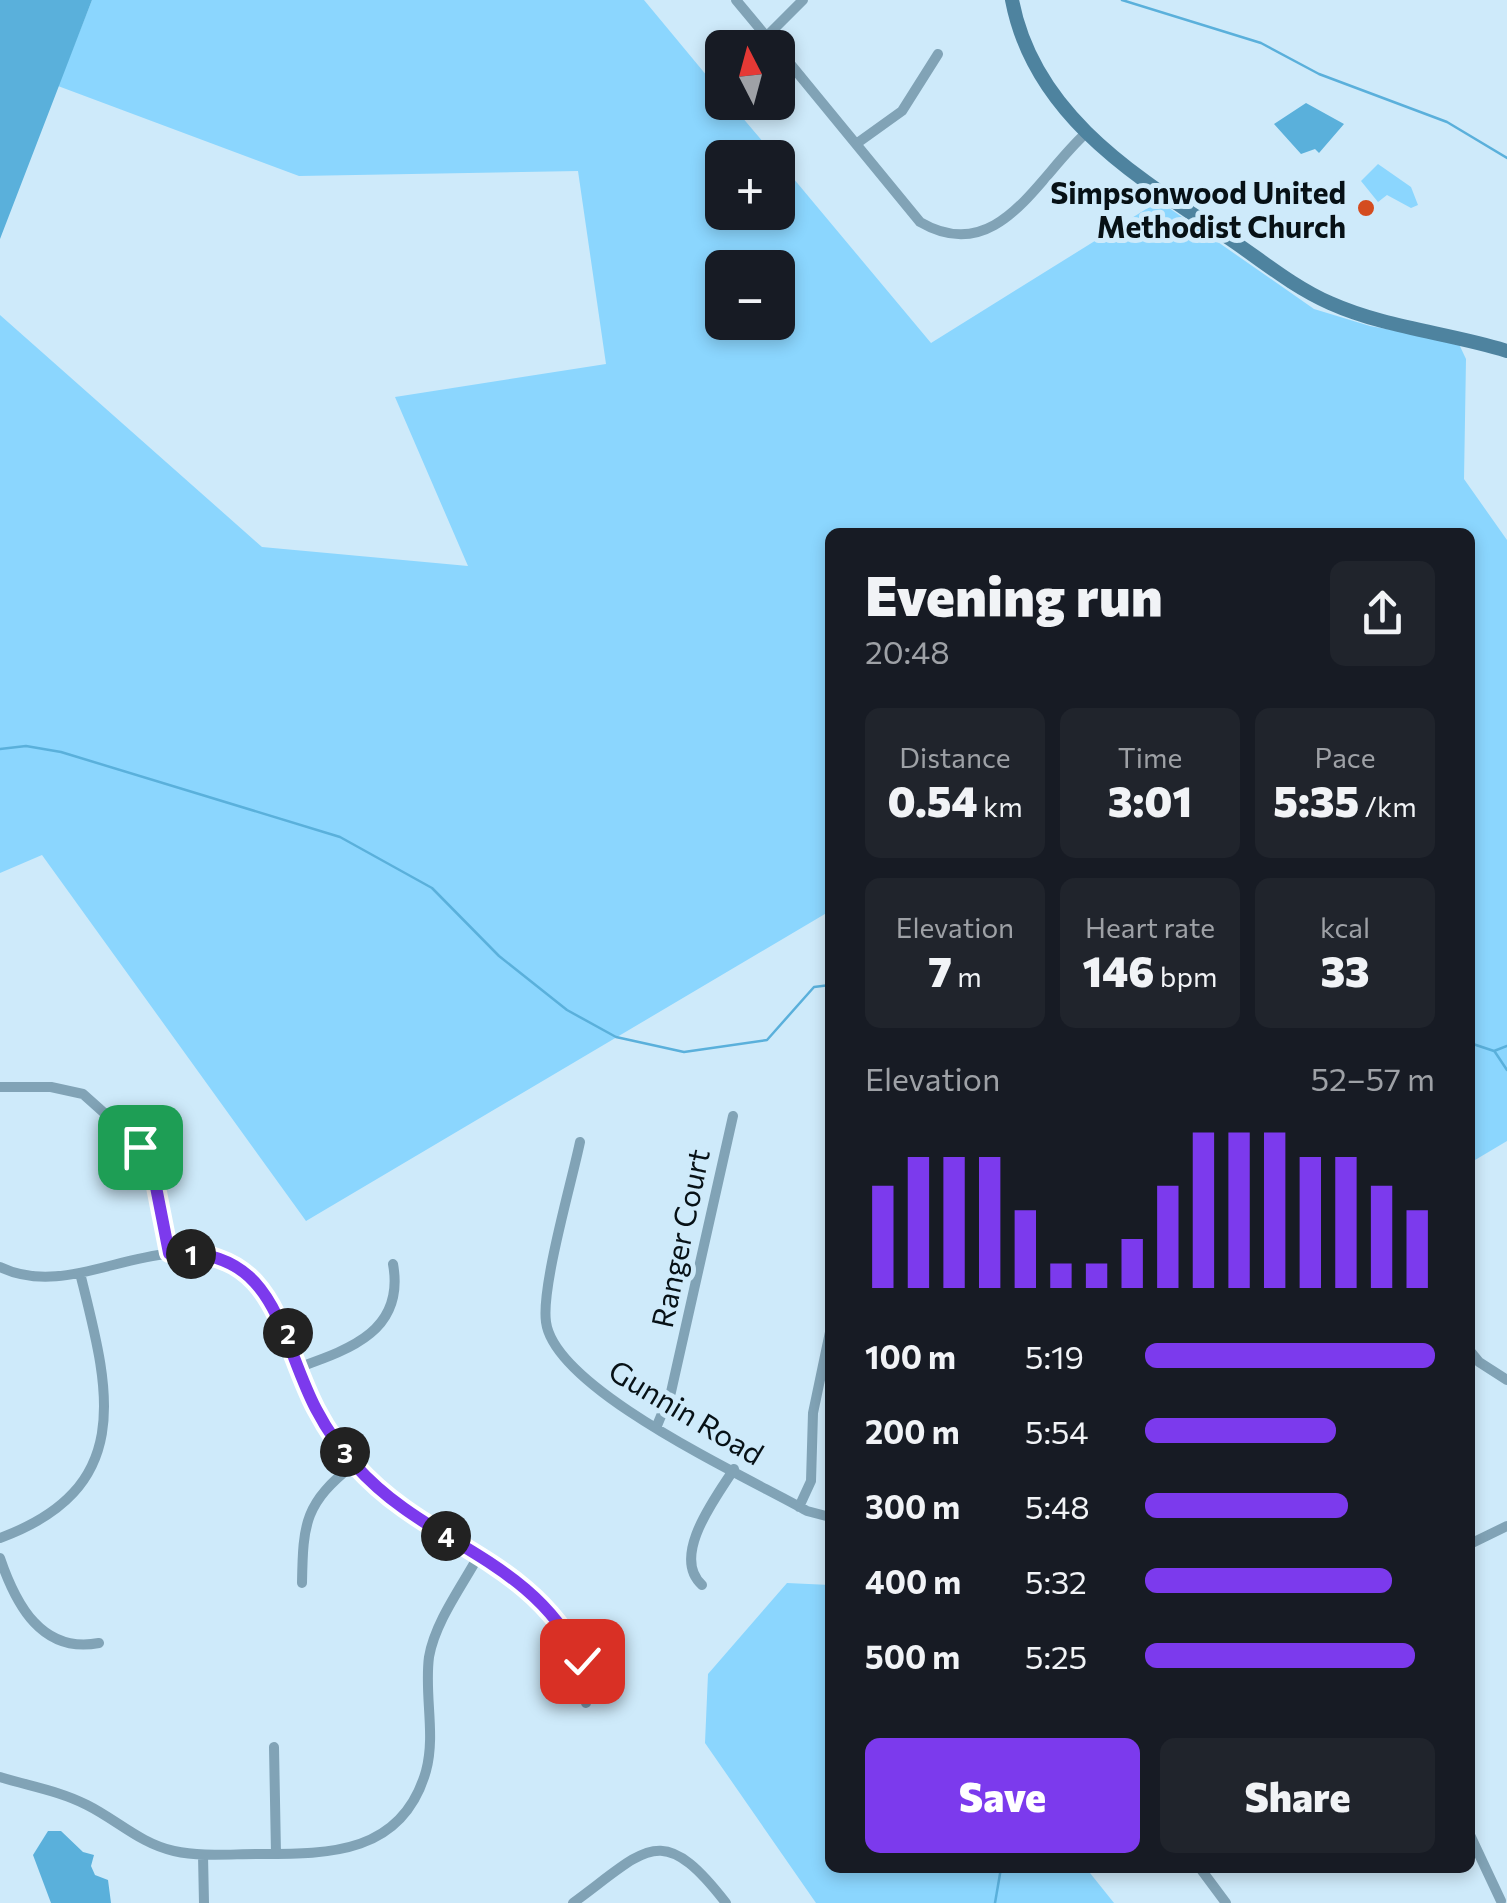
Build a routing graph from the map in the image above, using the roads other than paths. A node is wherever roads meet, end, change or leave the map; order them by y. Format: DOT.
graph roads {
  1 [pos="736,0"];
  2 [pos="803,0"];
  3 [pos="1012,0"];
  4 [pos="762,30"];
  5 [pos="773,30"];
  6 [pos="938,54"];
  7 [pos="795,70"];
  8 [pos="1085,134"];
  9 [pos="856,144"];
  10 [pos="1507,351"];
  11 [pos="0,1087"];
  12 [pos="733,1116"];
  13 [pos="580,1142"];
  14 [pos="169,1253"];
  15 [pos="393,1264"];
  16 [pos="0,1268"];
  17 [pos="80,1273"];
  18 [pos="825,1354"];
  19 [pos="1475,1355"];
  20 [pos="300,1367"];
  21 [pos="1507,1380"];
  22 [pos="656,1428"];
  23 [pos="354,1464"];
  24 [pos="734,1470"];
  25 [pos="799,1507"];
  26 [pos="825,1515"];
  27 [pos="1507,1526"];
  28 [pos="0,1538"];
  29 [pos="1475,1542"];
  30 [pos="479,1555"];
  31 [pos="0,1558"];
  32 [pos="302,1583"];
  33 [pos="702,1585"];
  34 [pos="100,1643"];
  35 [pos="586,1702"];
  36 [pos="274,1747"];
  37 [pos="0,1777"];
  38 [pos="1475,1846"];
  39 [pos="276,1854"];
  40 [pos="203,1855"];
  41 [pos="1204,1873"];
  42 [pos="1501,1901"];
  43 [pos="204,1903"];
  44 [pos="573,1903"];
  45 [pos="726,1903"];
  46 [pos="1226,1903"];
  1 -- 4 [label="street"];
  2 -- 5 [label="street"];
  3 -- 8 [label="street"];
  6 -- 9 [label="street"];
  7 -- 9 [label="street"];
  8 -- 9 [label="street"];
  8 -- 10 [label="street"];
  11 -- 14 [label="street"];
  12 -- 22 [label="street, Ranger Court"];
  13 -- 22 [label="street, Gunnin Road"];
  14 -- 17 [label="street"];
  14 -- 20 [label="street"];
  15 -- 20 [label="street"];
  16 -- 17 [label="street"];
  17 -- 28 [label="street"];
  18 -- 25 [label="street"];
  19 -- 21 [label="street"];
  20 -- 23 [label="street"];
  22 -- 24 [label="street, Gunnin Road"];
  23 -- 30 [label="street"];
  23 -- 32 [label="street"];
  24 -- 25 [label="street, Gunnin Road"];
  24 -- 33 [label="street"];
  25 -- 26 [label="street, Gunnin Road"];
  27 -- 29 [label="street"];
  30 -- 35 [label="street"];
  30 -- 39 [label="street"];
  31 -- 34 [label="street"];
  36 -- 39 [label="street"];
  37 -- 40 [label="street"];
  38 -- 42 [label="street"];
  39 -- 40 [label="street"];
  40 -- 43 [label="street"];
  41 -- 46 [label="street"];
  44 -- 45 [label="street"];
}
